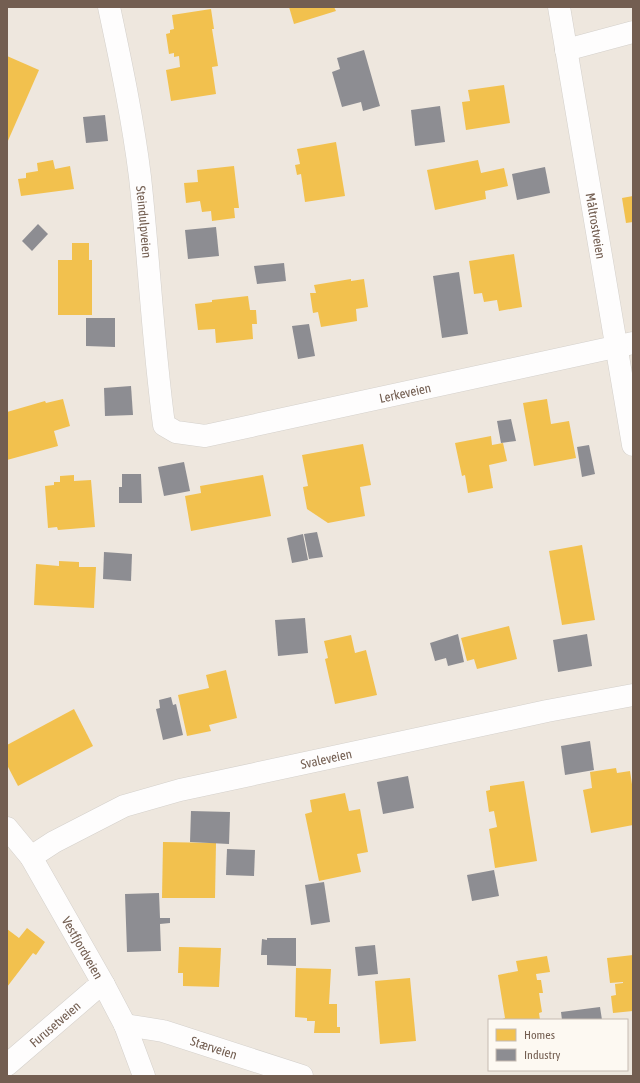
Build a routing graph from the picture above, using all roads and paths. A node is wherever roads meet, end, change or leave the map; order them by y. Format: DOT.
graph roads {
  1 [pos="109,7"];
  2 [pos="559,7"];
  3 [pos="633,32"];
  4 [pos="566,50"];
  5 [pos="625,344"];
  6 [pos="176,432"];
  7 [pos="633,444"];
  8 [pos="633,695"];
  9 [pos="7,828"];
  10 [pos="31,857"];
  11 [pos="104,985"];
  12 [pos="124,1025"];
  13 [pos="7,1065"];
  14 [pos="144,1076"];
  15 [pos="302,1076"];
  1 -- 6 [label="street, Steindulpveien"];
  2 -- 4 [label="street, Måltrostveien"];
  3 -- 4 [label="street"];
  4 -- 5 [label="street, Måltrostveien"];
  5 -- 6 [label="street, Lerkeveien"];
  5 -- 7 [label="street, Måltrostveien"];
  8 -- 10 [label="street, Svaleveien"];
  9 -- 10 [label="street, Vestfjordveien"];
  10 -- 11 [label="street, Vestfjordveien"];
  11 -- 12 [label="street, Vestfjordveien"];
  11 -- 13 [label="street, Furusetveien"];
  12 -- 14 [label="street, Vestfjordveien"];
  12 -- 15 [label="street, Stærveien"];
}
